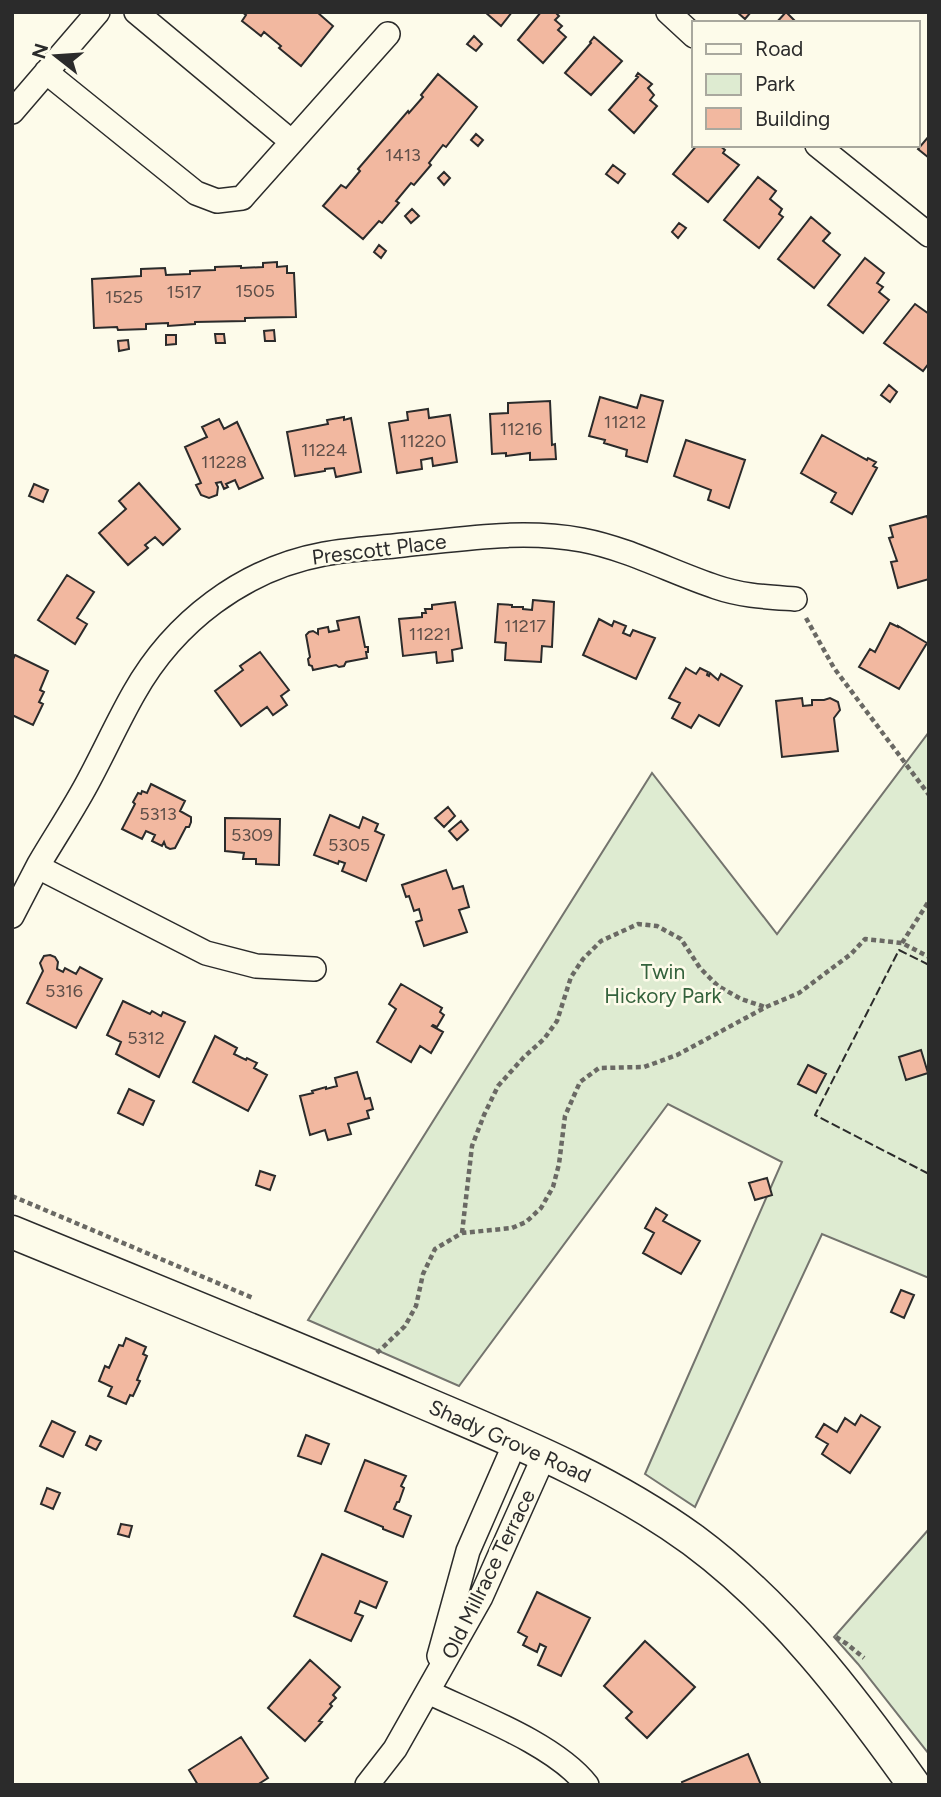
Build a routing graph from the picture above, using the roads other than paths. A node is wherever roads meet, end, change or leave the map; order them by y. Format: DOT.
graph roads {
  1 [pos="98,12"];
  2 [pos="136,12"];
  3 [pos="668,12"];
  4 [pos="388,34"];
  5 [pos="692,34"];
  6 [pos="46,72"];
  7 [pos="12,112"];
  8 [pos="292,142"];
  9 [pos="819,147"];
  10 [pos="929,235"];
  11 [pos="795,599"];
  12 [pos="38,867"];
  13 [pos="12,916"];
  14 [pos="314,969"];
  15 [pos="12,1232"];
  16 [pos="516,1441"];
  17 [pos="545,1454"];
  18 [pos="428,1692"];
  19 [pos="367,1785"];
  20 [pos="587,1785"];
  21 [pos="914,1785"];
  1 -- 6 [label="street"];
  2 -- 8 [label="street"];
  3 -- 5 [label="street"];
  4 -- 8 [label="street"];
  6 -- 7 [label="street"];
  6 -- 8 [label="street"];
  9 -- 10 [label="street"];
  11 -- 12 [label="street, Prescott Place"];
  12 -- 13 [label="street, Prescott Place"];
  12 -- 14 [label="street"];
  15 -- 16 [label="main road, Shady Grove Road"];
  16 -- 17 [label="main road, Shady Grove Road"];
  16 -- 18 [label="street, Old Millrace Terrace"];
  17 -- 18 [label="street, Old Millrace Terrace"];
  17 -- 21 [label="main road, Shady Grove Road"];
  18 -- 19 [label="street, Old Millrace Terrace"];
  18 -- 20 [label="street"];
}
